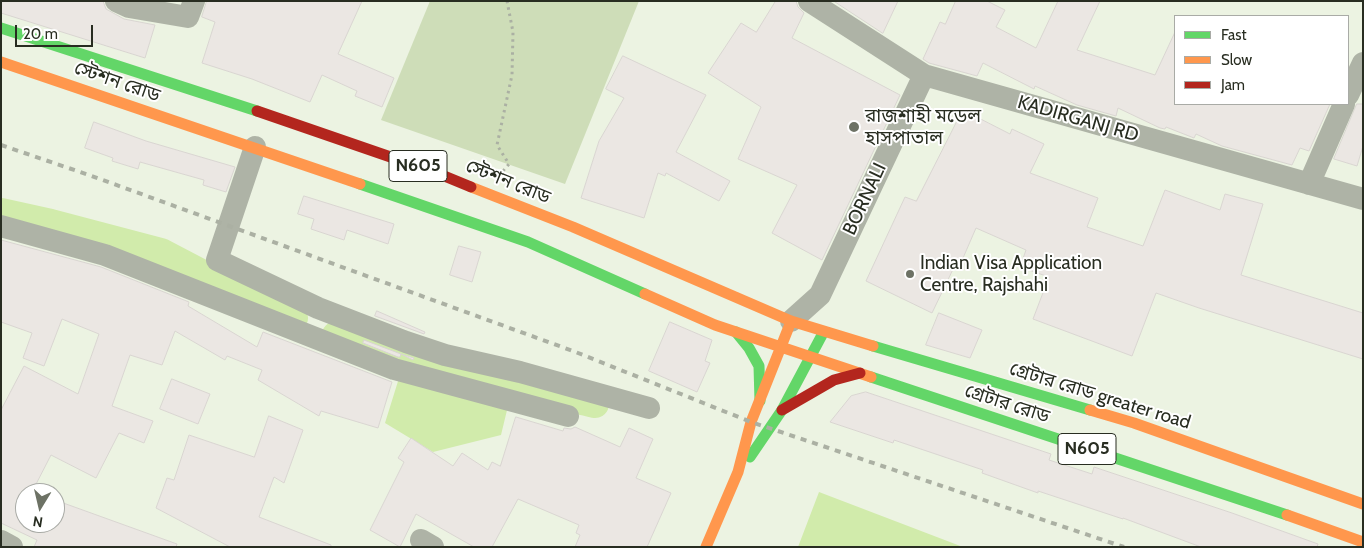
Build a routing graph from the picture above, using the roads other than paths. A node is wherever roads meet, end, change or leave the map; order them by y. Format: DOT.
graph roads {
  1 [pos="116,1"];
  2 [pos="194,1"];
  3 [pos="809,1"];
  4 [pos="1,28"];
  5 [pos="1,62"];
  6 [pos="1363,63"];
  7 [pos="924,75"];
  8 [pos="1349,93"];
  9 [pos="1344,105"];
  10 [pos="255,147"];
  11 [pos="1309,184"];
  12 [pos="1363,200"];
  13 [pos="1,226"];
  14 [pos="820,295"];
  15 [pos="318,308"];
  16 [pos="791,321"];
  17 [pos="824,331"];
  18 [pos="736,332"];
  19 [pos="306,334"];
  20 [pos="406,342"];
  21 [pos="781,347"];
  22 [pos="810,357"];
  23 [pos="394,369"];
  24 [pos="860,373"];
  25 [pos="760,401"];
  26 [pos="649,408"];
  27 [pos="782,410"];
  28 [pos="568,416"];
  29 [pos="738,472"];
  30 [pos="1363,504"];
  31 [pos="1,541"];
  32 [pos="1363,542"];
  33 [pos="12,547"];
  34 [pos="706,547"];
  1 -- 2 [label="street"];
  3 -- 7 [label="street, KADIRGANJ RD"];
  4 -- 16 [label="main road, স্টেশন রোড / N605"];
  5 -- 10 [label="main road, স্টেশন রোড / N605"];
  6 -- 8 [label="street"];
  7 -- 11 [label="street, KADIRGANJ RD"];
  7 -- 14 [label="street, BORNALI"];
  9 -- 11 [label="street"];
  10 -- 15 [label="street"];
  10 -- 18 [label="main road, স্টেশন রোড / N605"];
  11 -- 12 [label="street, KADIRGANJ RD"];
  13 -- 19 [label="street"];
  14 -- 16 [label="street, BORNALI"];
  14 -- 17 [label="street"];
  15 -- 19 [label="street"];
  15 -- 20 [label="street"];
  16 -- 17 [label="main road, স্টেশন রোড / N605"];
  16 -- 21 [label="main road"];
  17 -- 22 [label="main road"];
  17 -- 30 [label="main road, গ্রেটার রোড greater road / N605"];
  18 -- 21 [label="main road, স্টেশন রোড / N605"];
  18 -- 25 [label="main road"];
  19 -- 23 [label="street"];
  20 -- 23 [label="street"];
  20 -- 26 [label="street"];
  21 -- 22 [label="main road, স্টেশন রোড / N605"];
  21 -- 25 [label="main road"];
  22 -- 24 [label="main road, গ্রেটার রোড / N605"];
  22 -- 27 [label="main road"];
  23 -- 28 [label="street"];
  24 -- 27 [label="main road"];
  24 -- 32 [label="main road, গ্রেটার রোড / N605"];
  25 -- 29 [label="main road"];
  27 -- 29 [label="main road"];
  29 -- 34 [label="main road"];
  31 -- 33 [label="street"];
}
